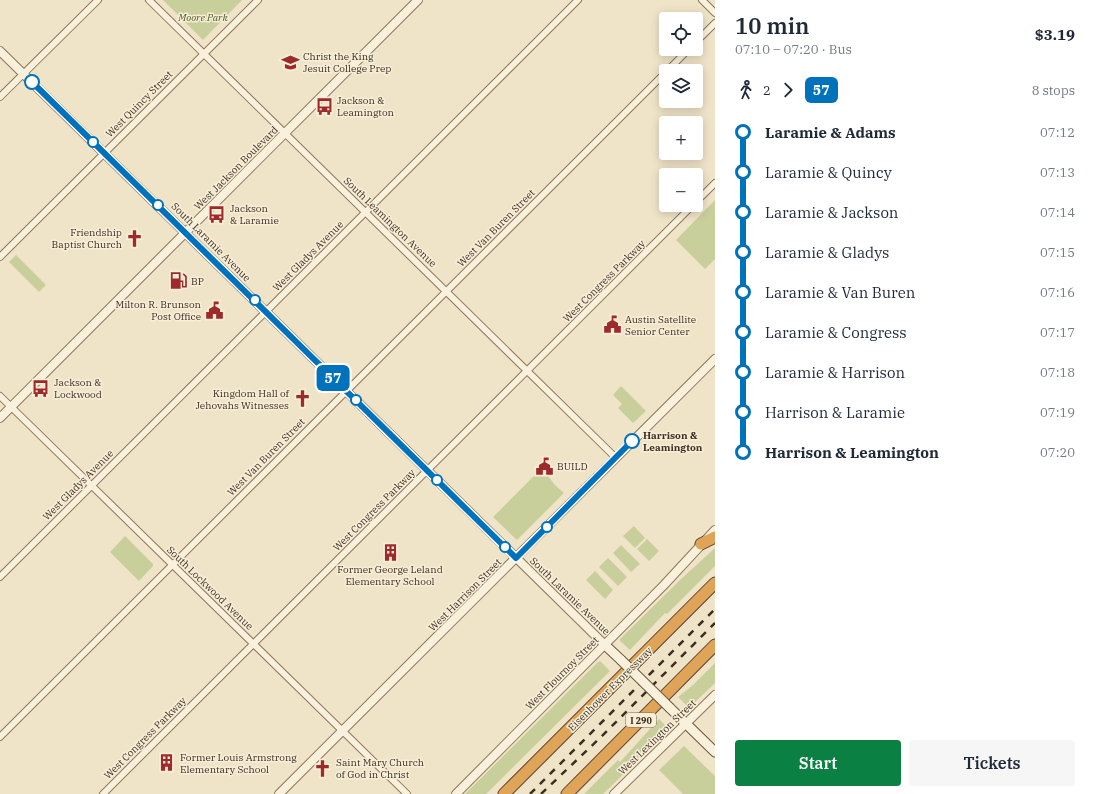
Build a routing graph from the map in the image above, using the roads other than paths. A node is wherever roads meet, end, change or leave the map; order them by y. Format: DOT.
graph roads {
  1 [pos="98,0"];
  2 [pos="149,0"];
  3 [pos="258,0"];
  4 [pos="418,0"];
  5 [pos="578,0"];
  6 [pos="702,0"];
  7 [pos="715,13"];
  8 [pos="715,23"];
  9 [pos="703,35"];
  10 [pos="0,51"];
  11 [pos="204,54"];
  12 [pos="682,56"];
  13 [pos="675,64"];
  14 [pos="24,74"];
  15 [pos="659,80"];
  16 [pos="0,97"];
  17 [pos="285,133"];
  18 [pos="104,152"];
  19 [pos="715,184"];
  20 [pos="703,195"];
  21 [pos="366,212"];
  22 [pos="687,212"];
  23 [pos="186,232"];
  24 [pos="0,257"];
  25 [pos="446,291"];
  26 [pos="266,312"];
  27 [pos="715,359"];
  28 [pos="527,371"];
  29 [pos="347,391"];
  30 [pos="0,396"];
  31 [pos="11,407"];
  32 [pos="0,418"];
  33 [pos="616,458"];
  34 [pos="428,471"];
  35 [pos="91,486"];
  36 [pos="715,530"];
  37 [pos="715,537"];
  38 [pos="702,544"];
  39 [pos="516,558"];
  40 [pos="172,565"];
  41 [pos="0,577"];
  42 [pos="715,583"];
  43 [pos="253,644"];
  44 [pos="605,645"];
  45 [pos="715,645"];
  46 [pos="715,695"];
  47 [pos="686,724"];
  48 [pos="342,732"];
  49 [pos="0,737"];
  50 [pos="715,752"];
  51 [pos="103,794"];
  52 [pos="279,794"];
  53 [pos="407,794"];
  54 [pos="456,794"];
  55 [pos="504,794"];
  56 [pos="567,794"];
  57 [pos="614,794"];
  1 -- 14 [label="street"];
  2 -- 11 [label="street, South Leamington Avenue"];
  3 -- 11 [label="street, West Quincy Street"];
  4 -- 17 [label="street, West Jackson Boulevard"];
  5 -- 21 [label="street, West Gladys Avenue"];
  6 -- 7 [label="street"];
  8 -- 9 [label="street"];
  10 -- 14 [label="street, South Laramie Avenue"];
  11 -- 17 [label="street, South Leamington Avenue"];
  11 -- 18 [label="street, West Quincy Street"];
  12 -- 13 [label="street, West Van Buren Street"];
  14 -- 16 [label="street"];
  14 -- 18 [label="street, South Laramie Avenue"];
  15 -- 25 [label="street, West Van Buren Street"];
  17 -- 21 [label="street, South Leamington Avenue"];
  17 -- 23 [label="street, West Jackson Boulevard"];
  18 -- 23 [label="street, South Laramie Avenue"];
  18 -- 24 [label="street, West Quincy Street"];
  19 -- 20 [label="street"];
  21 -- 25 [label="street, South Leamington Avenue"];
  21 -- 26 [label="street, West Gladys Avenue"];
  22 -- 28 [label="street, West Congress Parkway"];
  23 -- 26 [label="street, South Laramie Avenue"];
  23 -- 31 [label="street, West Jackson Boulevard"];
  25 -- 28 [label="street, South Leamington Avenue"];
  25 -- 29 [label="street, West Van Buren Street"];
  26 -- 29 [label="street, South Laramie Avenue"];
  26 -- 35 [label="street, West Gladys Avenue"];
  27 -- 33 [label="street, West Harrison Street"];
  28 -- 33 [label="street, South Leamington Avenue"];
  28 -- 34 [label="street, West Congress Parkway"];
  29 -- 34 [label="street, South Laramie Avenue"];
  29 -- 40 [label="street, West Van Buren Street"];
  30 -- 31 [label="street, South Lockwood Avenue"];
  31 -- 32 [label="street, West Jackson Boulevard"];
  31 -- 35 [label="street, South Lockwood Avenue"];
  33 -- 39 [label="street, West Harrison Street"];
  34 -- 39 [label="street, South Laramie Avenue"];
  34 -- 43 [label="street, West Congress Parkway"];
  35 -- 40 [label="street, South Lockwood Avenue"];
  35 -- 41 [label="street, West Gladys Avenue"];
  36 -- 38 [label="street, West Flournoy Street"];
  37 -- 38 [label="highway"];
  38 -- 44 [label="street, West Flournoy Street"];
  39 -- 44 [label="street, South Laramie Avenue"];
  39 -- 48 [label="street, West Harrison Street"];
  40 -- 43 [label="street, South Lockwood Avenue"];
  40 -- 49 [label="street, West Van Buren Street"];
  42 -- 55 [label="highway, Eisenhower Expressway"];
  43 -- 48 [label="street, South Lockwood Avenue"];
  43 -- 51 [label="street, West Congress Parkway"];
  44 -- 47 [label="main road, South Laramie Avenue, bridge"];
  44 -- 54 [label="street, West Flournoy Street"];
  45 -- 56 [label="highway, I 290"];
  46 -- 47 [label="street, West Lexington Street"];
  47 -- 50 [label="main road, South Laramie Avenue"];
  47 -- 57 [label="street, West Lexington Street"];
  48 -- 52 [label="street, West Harrison Street"];
  48 -- 53 [label="street, South Lockwood Avenue"];
}
